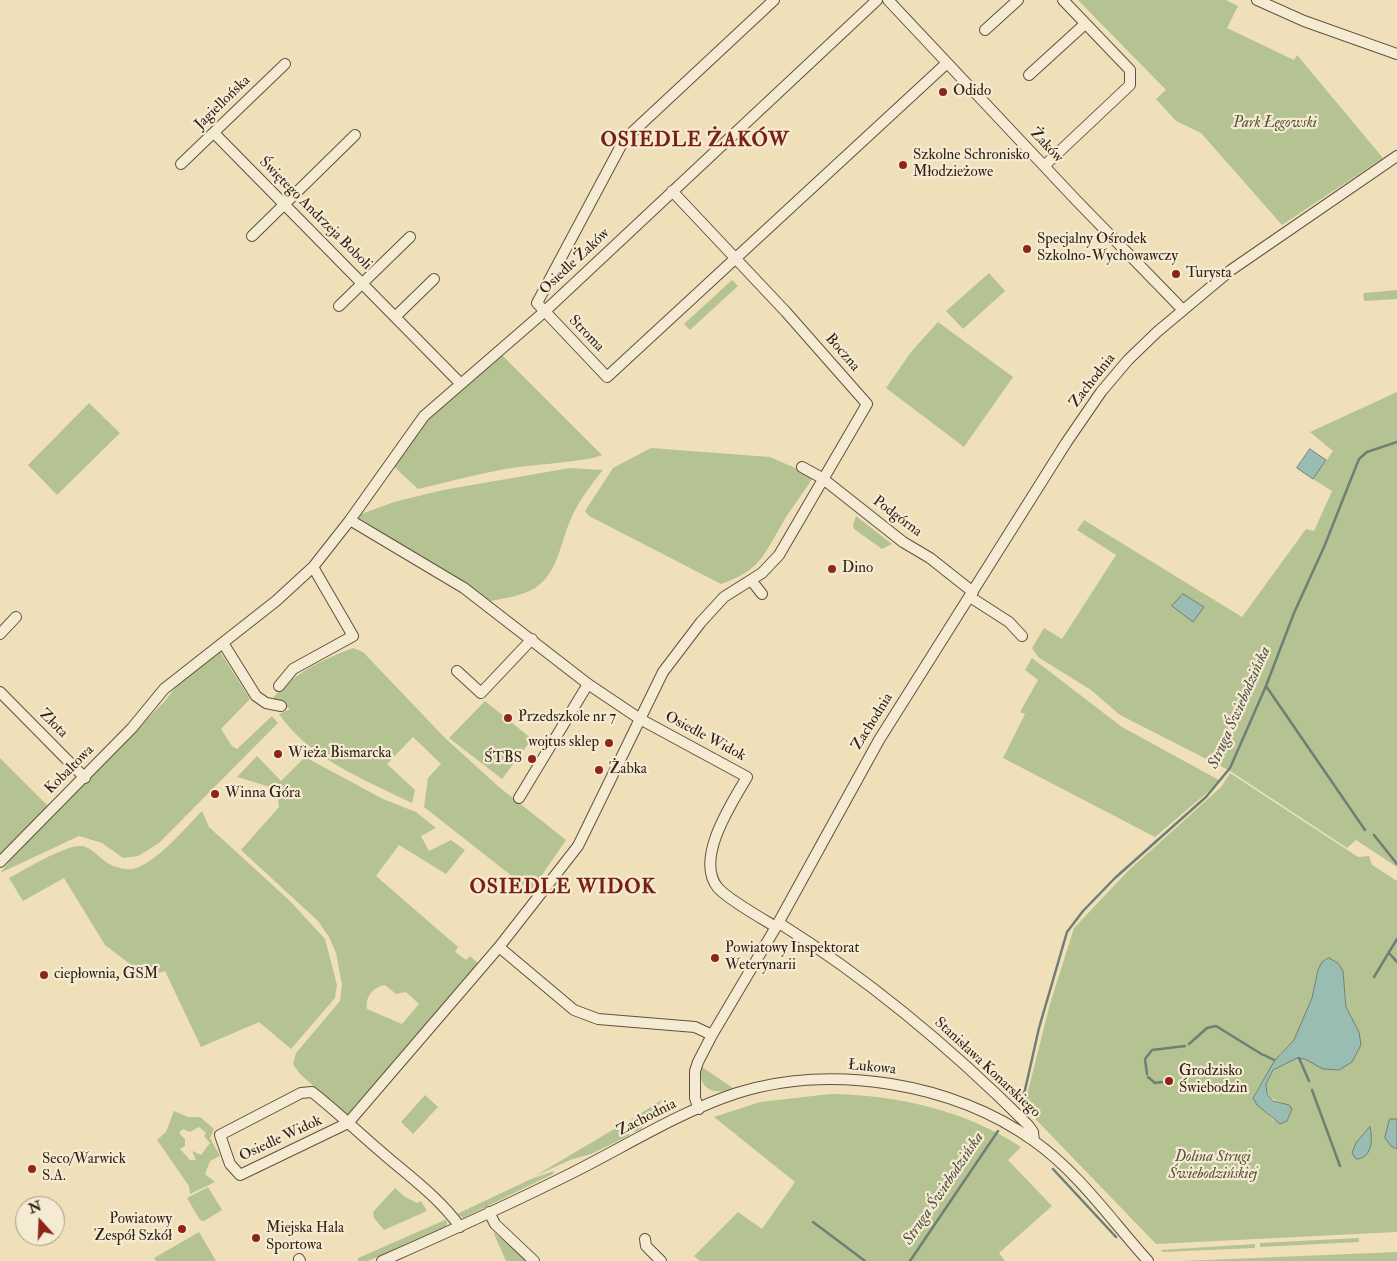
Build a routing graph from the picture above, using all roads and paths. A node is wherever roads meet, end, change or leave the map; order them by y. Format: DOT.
graph roads {
  1 [pos="774,0"];
  2 [pos="877,0"];
  3 [pos="888,0"];
  4 [pos="1018,0"];
  5 [pos="1063,0"];
  6 [pos="1258,0"];
  7 [pos="1085,24"];
  8 [pos="985,30"];
  9 [pos="1397,54"];
  10 [pos="947,63"];
  11 [pos="285,64"];
  12 [pos="1029,75"];
  13 [pos="214,133"];
  14 [pos="355,134"];
  15 [pos="1397,156"];
  16 [pos="181,164"];
  17 [pos="1044,166"];
  18 [pos="672,191"];
  19 [pos="284,204"];
  20 [pos="252,236"];
  21 [pos="410,237"];
  22 [pos="736,258"];
  23 [pos="434,279"];
  24 [pos="362,283"];
  25 [pos="339,306"];
  26 [pos="1183,310"];
  27 [pos="544,312"];
  28 [pos="395,317"];
  29 [pos="461,384"];
  30 [pos="802,467"];
  31 [pos="822,478"];
  32 [pos="350,520"];
  33 [pos="313,567"];
  34 [pos="751,580"];
  35 [pos="762,594"];
  36 [pos="972,594"];
  37 [pos="16,617"];
  38 [pos="0,634"];
  39 [pos="1022,636"];
  40 [pos="532,639"];
  41 [pos="223,642"];
  42 [pos="457,671"];
  43 [pos="588,684"];
  44 [pos="279,686"];
  45 [pos="0,692"];
  46 [pos="281,706"];
  47 [pos="640,720"];
  48 [pos="85,778"];
  49 [pos="519,798"];
  50 [pos="0,862"];
  51 [pos="777,925"];
  52 [pos="499,947"];
  53 [pos="712,1035"];
  54 [pos="699,1109"];
  55 [pos="348,1123"];
  56 [pos="1034,1141"];
  57 [pos="489,1212"];
  58 [pos="460,1226"];
  59 [pos="645,1240"];
  60 [pos="382,1261"];
  61 [pos="534,1261"];
  62 [pos="661,1261"];
  63 [pos="1148,1261"];
  1 -- 27 [label="street, Osiedle Żaków"];
  2 -- 18 [label="street, Osiedle Żaków"];
  3 -- 10 [label="street, Żaków"];
  4 -- 8 [label="street"];
  5 -- 7 [label="street"];
  6 -- 9 [label="street"];
  7 -- 12 [label="street"];
  7 -- 17 [label="street"];
  10 -- 17 [label="street, Żaków"];
  10 -- 22 [label="street"];
  11 -- 13 [label="street, Jagiellońska"];
  13 -- 16 [label="street, Jagiellońska"];
  13 -- 19 [label="street, Świętego Andrzeja Boboli"];
  14 -- 19 [label="street"];
  15 -- 26 [label="street, Zachodnia"];
  17 -- 26 [label="street, Żaków"];
  18 -- 22 [label="street"];
  18 -- 27 [label="street, Osiedle Żaków"];
  19 -- 20 [label="street"];
  19 -- 24 [label="street, Świętego Andrzeja Boboli"];
  21 -- 24 [label="street"];
  22 -- 27 [label="street, Stroma"];
  22 -- 31 [label="street, Boczna"];
  23 -- 28 [label="street"];
  24 -- 25 [label="street"];
  24 -- 28 [label="street, Świętego Andrzeja Boboli"];
  26 -- 36 [label="street, Zachodnia"];
  27 -- 29 [label="street, Kobaltowa"];
  28 -- 29 [label="street, Świętego Andrzeja Boboli"];
  29 -- 32 [label="street, Kobaltowa"];
  30 -- 31 [label="street, Podgórna"];
  31 -- 34 [label="street, Osiedle Widok"];
  31 -- 36 [label="street, Podgórna"];
  32 -- 33 [label="street, Kobaltowa"];
  32 -- 40 [label="street"];
  33 -- 41 [label="street, Kobaltowa"];
  33 -- 44 [label="street"];
  34 -- 35 [label="street"];
  34 -- 47 [label="street, Osiedle Widok"];
  36 -- 39 [label="street, Podgórna"];
  36 -- 51 [label="street, Zachodnia"];
  37 -- 38 [label="street"];
  40 -- 42 [label="street"];
  40 -- 43 [label="street"];
  41 -- 46 [label="street"];
  41 -- 48 [label="street, Kobaltowa"];
  43 -- 47 [label="street"];
  43 -- 49 [label="street"];
  45 -- 48 [label="street, Złota"];
  47 -- 51 [label="street, Osiedle Widok"];
  47 -- 52 [label="street, Osiedle Widok"];
  48 -- 50 [label="street, Kobaltowa"];
  51 -- 53 [label="street, Zachodnia"];
  51 -- 56 [label="street, Stanisława Konarskiego"];
  52 -- 53 [label="street"];
  52 -- 55 [label="street, Osiedle Widok"];
  53 -- 54 [label="street, Zachodnia"];
  54 -- 56 [label="street, Łukowa"];
  54 -- 57 [label="street, Zachodnia"];
  55 -- 55 [label="street, Osiedle Widok"];
  55 -- 58 [label="street, Osiedle Widok"];
  56 -- 63 [label="street, Stanisława Konarskiego"];
  57 -- 58 [label="street, Zachodnia"];
  57 -- 61 [label="street"];
  58 -- 60 [label="street, Zachodnia"];
  59 -- 62 [label="street"];
}
